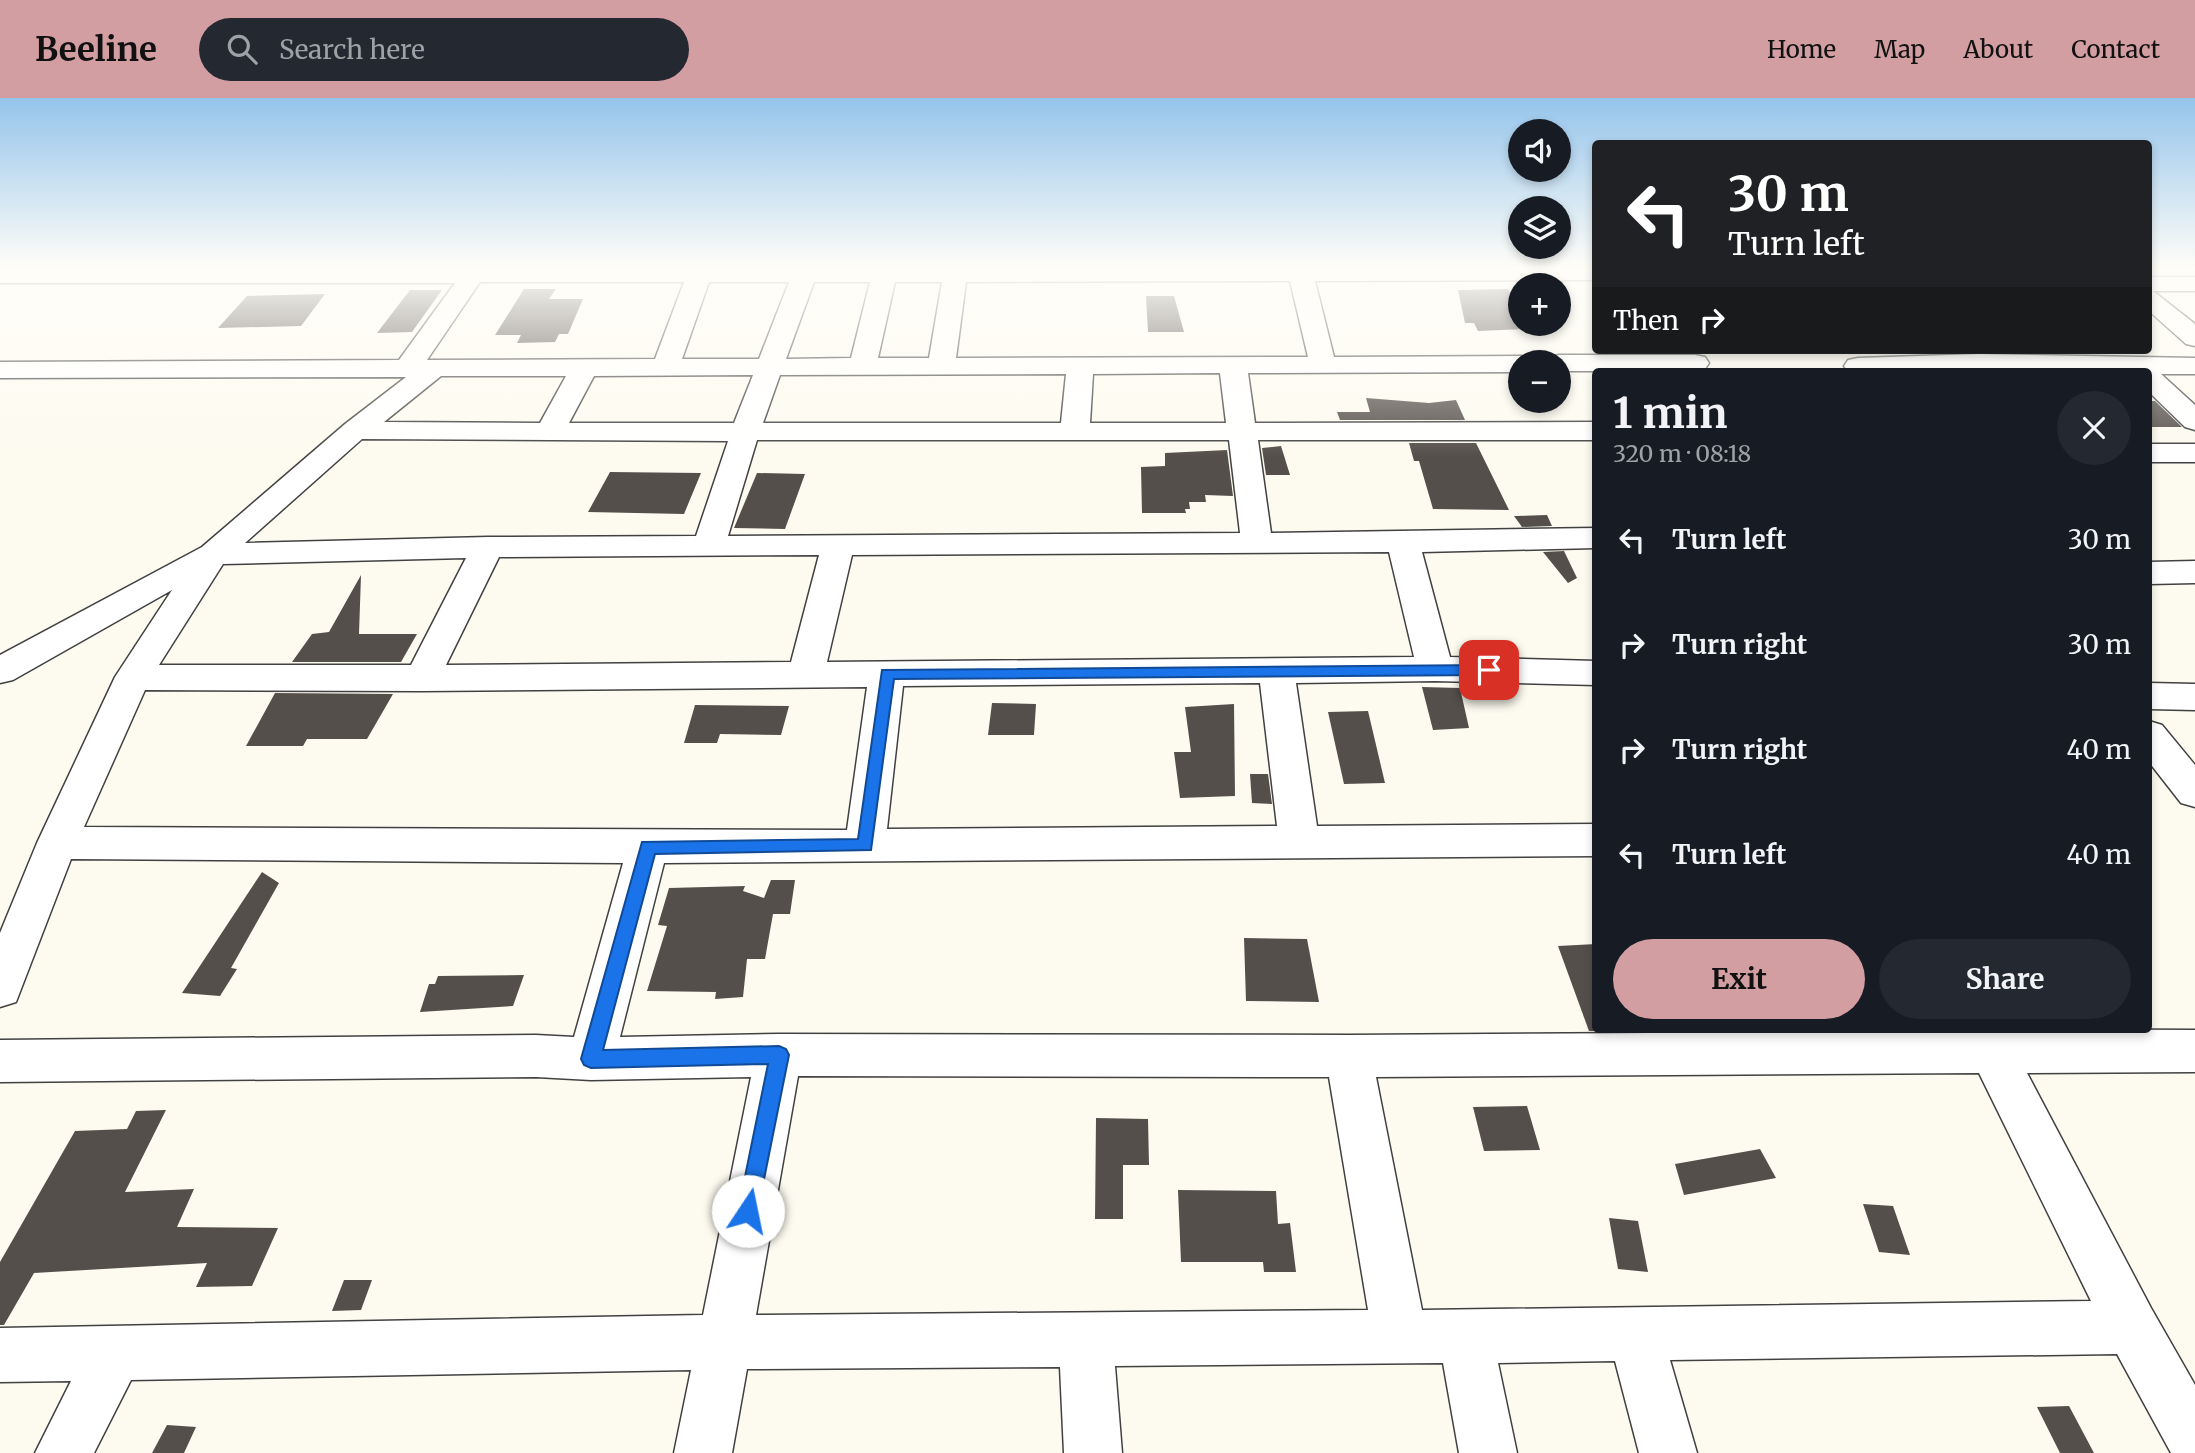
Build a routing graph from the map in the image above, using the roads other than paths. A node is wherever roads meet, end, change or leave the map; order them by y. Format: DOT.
graph roads {
  1 [pos="442,330"];
  2 [pos="679,330"];
  3 [pos="784,330"];
  4 [pos="871,330"];
  5 [pos="947,330"];
  6 [pos="1315,330"];
  7 [pos="1974,356"];
  8 [pos="1694,361"];
  9 [pos="1855,362"];
  10 [pos="1571,363"];
  11 [pos="1508,364"];
  12 [pos="1233,365"];
  13 [pos="1323,365"];
  14 [pos="1080,366"];
  15 [pos="2195,366"];
  16 [pos="863,367"];
  17 [pos="941,367"];
  18 [pos="584,368"];
  19 [pos="665,368"];
  20 [pos="770,368"];
  21 [pos="2108,368"];
  22 [pos="420,369"];
  23 [pos="0,370"];
  24 [pos="2152,370"];
  25 [pos="2152,380"];
  26 [pos="2195,421"];
  27 [pos="355,430"];
  28 [pos="1592,431"];
  29 [pos="550,432"];
  30 [pos="745,432"];
  31 [pos="1075,432"];
  32 [pos="1244,432"];
  33 [pos="2152,453"];
  34 [pos="2195,453"];
  35 [pos="1592,538"];
  36 [pos="1403,542"];
  37 [pos="1258,543"];
  38 [pos="709,545"];
  39 [pos="838,545"];
  40 [pos="488,547"];
  41 [pos="213,554"];
  42 [pos="2195,572"];
  43 [pos="2152,573"];
  44 [pos="1435,669"];
  45 [pos="1276,670"];
  46 [pos="0,671"];
  47 [pos="1592,673"];
  48 [pos="887,674"];
  49 [pos="806,675"];
  50 [pos="133,677"];
  51 [pos="422,678"];
  52 [pos="2152,696"];
  53 [pos="2195,697"];
  54 [pos="2152,739"];
  55 [pos="2195,792"];
  56 [pos="1592,840"];
  57 [pos="1299,842"];
  58 [pos="57,843"];
  59 [pos="865,845"];
  60 [pos="648,847"];
  61 [pos="0,988"];
  62 [pos="1824,1041"];
  63 [pos="1986,1041"];
  64 [pos="2195,1051"];
  65 [pos="779,1055"];
  66 [pos="1349,1056"];
  67 [pos="591,1059"];
  68 [pos="0,1061"];
  69 [pos="2132,1327"];
  70 [pos="1635,1334"];
  71 [pos="1465,1336"];
  72 [pos="1400,1337"];
  73 [pos="1086,1339"];
  74 [pos="723,1342"];
  75 [pos="115,1354"];
  76 [pos="0,1356"];
  77 [pos="2195,1441"];
  78 [pos="64,1453"];
  79 [pos="703,1453"];
  80 [pos="1093,1453"];
  81 [pos="1488,1453"];
  82 [pos="1668,1453"];
  1 -- 22 [label="street"];
  2 -- 19 [label="street"];
  3 -- 20 [label="street"];
  4 -- 16 [label="street"];
  5 -- 17 [label="street"];
  6 -- 13 [label="street"];
  7 -- 9 [label="street"];
  7 -- 21 [label="street"];
  8 -- 10 [label="street"];
  11 -- 13 [label="street"];
  12 -- 13 [label="street"];
  12 -- 14 [label="street"];
  12 -- 32 [label="street"];
  14 -- 17 [label="street"];
  14 -- 31 [label="street"];
  15 -- 24 [label="street"];
  16 -- 17 [label="street"];
  16 -- 20 [label="street"];
  18 -- 19 [label="street"];
  18 -- 22 [label="street"];
  18 -- 29 [label="street"];
  19 -- 20 [label="street"];
  20 -- 30 [label="street"];
  22 -- 23 [label="street"];
  22 -- 27 [label="street"];
  25 -- 26 [label="street"];
  27 -- 29 [label="street"];
  27 -- 41 [label="street"];
  28 -- 32 [label="street"];
  29 -- 30 [label="street"];
  30 -- 31 [label="street"];
  30 -- 38 [label="street"];
  31 -- 32 [label="street"];
  32 -- 37 [label="street"];
  33 -- 34 [label="street"];
  35 -- 36 [label="street"];
  36 -- 37 [label="street"];
  36 -- 44 [label="street"];
  37 -- 39 [label="street"];
  38 -- 39 [label="street"];
  38 -- 40 [label="street"];
  39 -- 49 [label="street"];
  40 -- 41 [label="street"];
  40 -- 51 [label="street"];
  41 -- 46 [label="street"];
  41 -- 50 [label="street"];
  42 -- 43 [label="street"];
  44 -- 45 [label="street"];
  44 -- 47 [label="street"];
  45 -- 48 [label="street"];
  45 -- 57 [label="street"];
  48 -- 49 [label="street"];
  48 -- 59 [label="street"];
  49 -- 51 [label="street"];
  50 -- 51 [label="street"];
  50 -- 58 [label="street"];
  52 -- 53 [label="street"];
  54 -- 55 [label="street"];
  56 -- 57 [label="street"];
  57 -- 59 [label="street"];
  58 -- 60 [label="street"];
  58 -- 61 [label="street"];
  59 -- 60 [label="street"];
  60 -- 67 [label="street"];
  62 -- 63 [label="street"];
  62 -- 66 [label="street"];
  63 -- 64 [label="street"];
  63 -- 69 [label="street"];
  65 -- 66 [label="street"];
  65 -- 67 [label="street"];
  65 -- 74 [label="street"];
  66 -- 72 [label="street"];
  67 -- 68 [label="street"];
  69 -- 70 [label="street"];
  69 -- 77 [label="street"];
  70 -- 71 [label="street"];
  70 -- 82 [label="street"];
  71 -- 72 [label="street"];
  71 -- 81 [label="street"];
  72 -- 73 [label="street"];
  73 -- 74 [label="street"];
  73 -- 80 [label="street"];
  74 -- 75 [label="street"];
  74 -- 79 [label="street"];
  75 -- 76 [label="street"];
  75 -- 78 [label="street"];
}
